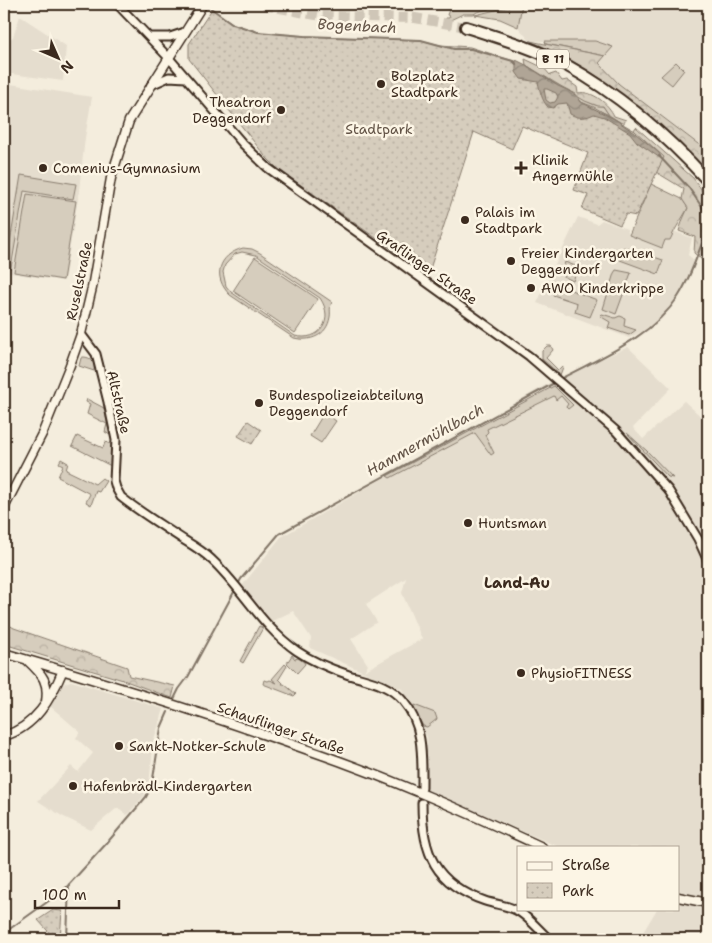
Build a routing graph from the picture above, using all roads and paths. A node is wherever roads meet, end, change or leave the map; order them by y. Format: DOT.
graph roads {
  1 [pos="117,4"];
  2 [pos="201,5"];
  3 [pos="466,27"];
  4 [pos="185,32"];
  5 [pos="148,37"];
  6 [pos="168,58"];
  7 [pos="186,78"];
  8 [pos="150,85"];
  9 [pos="708,181"];
  10 [pos="81,334"];
  11 [pos="4,508"];
  12 [pos="708,561"];
  13 [pos="4,653"];
  14 [pos="27,660"];
  15 [pos="52,667"];
  16 [pos="63,670"];
  17 [pos="46,689"];
  18 [pos="46,702"];
  19 [pos="4,736"];
  20 [pos="422,788"];
  21 [pos="422,803"];
  22 [pos="540,846"];
  23 [pos="680,897"];
  24 [pos="708,903"];
  25 [pos="550,939"];
  1 -- 5 [label="street, Graflinger Straße"];
  2 -- 4 [label="main road, Ruselstraße"];
  3 -- 9 [label="highway, B 11"];
  4 -- 5 [label="street"];
  4 -- 6 [label="main road, Ruselstraße"];
  5 -- 6 [label="street, Graflinger Straße"];
  6 -- 7 [label="street, Graflinger Straße"];
  6 -- 8 [label="main road, Ruselstraße"];
  7 -- 8 [label="street"];
  7 -- 12 [label="street, Graflinger Straße"];
  8 -- 10 [label="main road, Ruselstraße"];
  10 -- 11 [label="main road, Ruselstraße"];
  10 -- 20 [label="street, Altstraße"];
  13 -- 14 [label="main road, Schauflinger Straße"];
  14 -- 15 [label="main road, Schauflinger Straße"];
  14 -- 17 [label="main road"];
  15 -- 16 [label="main road, Schauflinger Straße"];
  15 -- 17 [label="main road"];
  16 -- 18 [label="main road"];
  16 -- 22 [label="main road, Schauflinger Straße"];
  17 -- 18 [label="main road"];
  18 -- 19 [label="main road"];
  21 -- 25 [label="street"];
  23 -- 24 [label="main road"];
}
